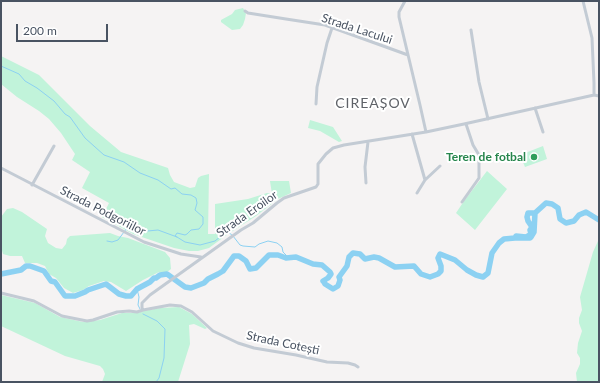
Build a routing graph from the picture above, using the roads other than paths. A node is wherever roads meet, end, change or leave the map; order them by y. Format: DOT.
graph roads {
  1 [pos="405,1"];
  2 [pos="583,1"];
  3 [pos="245,11"];
  4 [pos="332,28"];
  5 [pos="471,30"];
  6 [pos="408,55"];
  7 [pos="594,95"];
  8 [pos="599,96"];
  9 [pos="316,104"];
  10 [pos="535,108"];
  11 [pos="488,119"];
  12 [pos="466,124"];
  13 [pos="426,132"];
  14 [pos="543,132"];
  15 [pos="412,134"];
  16 [pos="368,142"];
  17 [pos="54,146"];
  18 [pos="440,166"];
  19 [pos="1,168"];
  20 [pos="425,180"];
  21 [pos="366,182"];
  22 [pos="32,185"];
  23 [pos="417,193"];
  24 [pos="462,202"];
  25 [pos="201,257"];
  26 [pos="1,293"];
  27 [pos="143,310"];
  28 [pos="358,367"];
  1 -- 6 [label="street, Strada Lacului"];
  2 -- 7 [label="street"];
  3 -- 4 [label="street, Strada Lacului"];
  4 -- 6 [label="street, Strada Lacului"];
  4 -- 9 [label="street"];
  5 -- 11 [label="street"];
  6 -- 13 [label="street"];
  7 -- 8 [label="street, Strada Eroilor"];
  7 -- 10 [label="street, Strada Eroilor"];
  10 -- 11 [label="street, Strada Eroilor"];
  10 -- 14 [label="street"];
  11 -- 12 [label="street, Strada Eroilor"];
  12 -- 13 [label="street, Strada Eroilor"];
  12 -- 24 [label="street"];
  13 -- 15 [label="street, Strada Eroilor"];
  15 -- 16 [label="street, Strada Eroilor"];
  15 -- 20 [label="street"];
  16 -- 21 [label="street"];
  16 -- 25 [label="street, Strada Eroilor"];
  17 -- 22 [label="street"];
  18 -- 20 [label="street"];
  19 -- 22 [label="street, Strada Podgoriilor"];
  20 -- 23 [label="street"];
  22 -- 25 [label="street, Strada Podgoriilor"];
  25 -- 27 [label="street, Strada Eroilor"];
  26 -- 27 [label="street"];
  27 -- 28 [label="street, Strada Cotești"];
}
